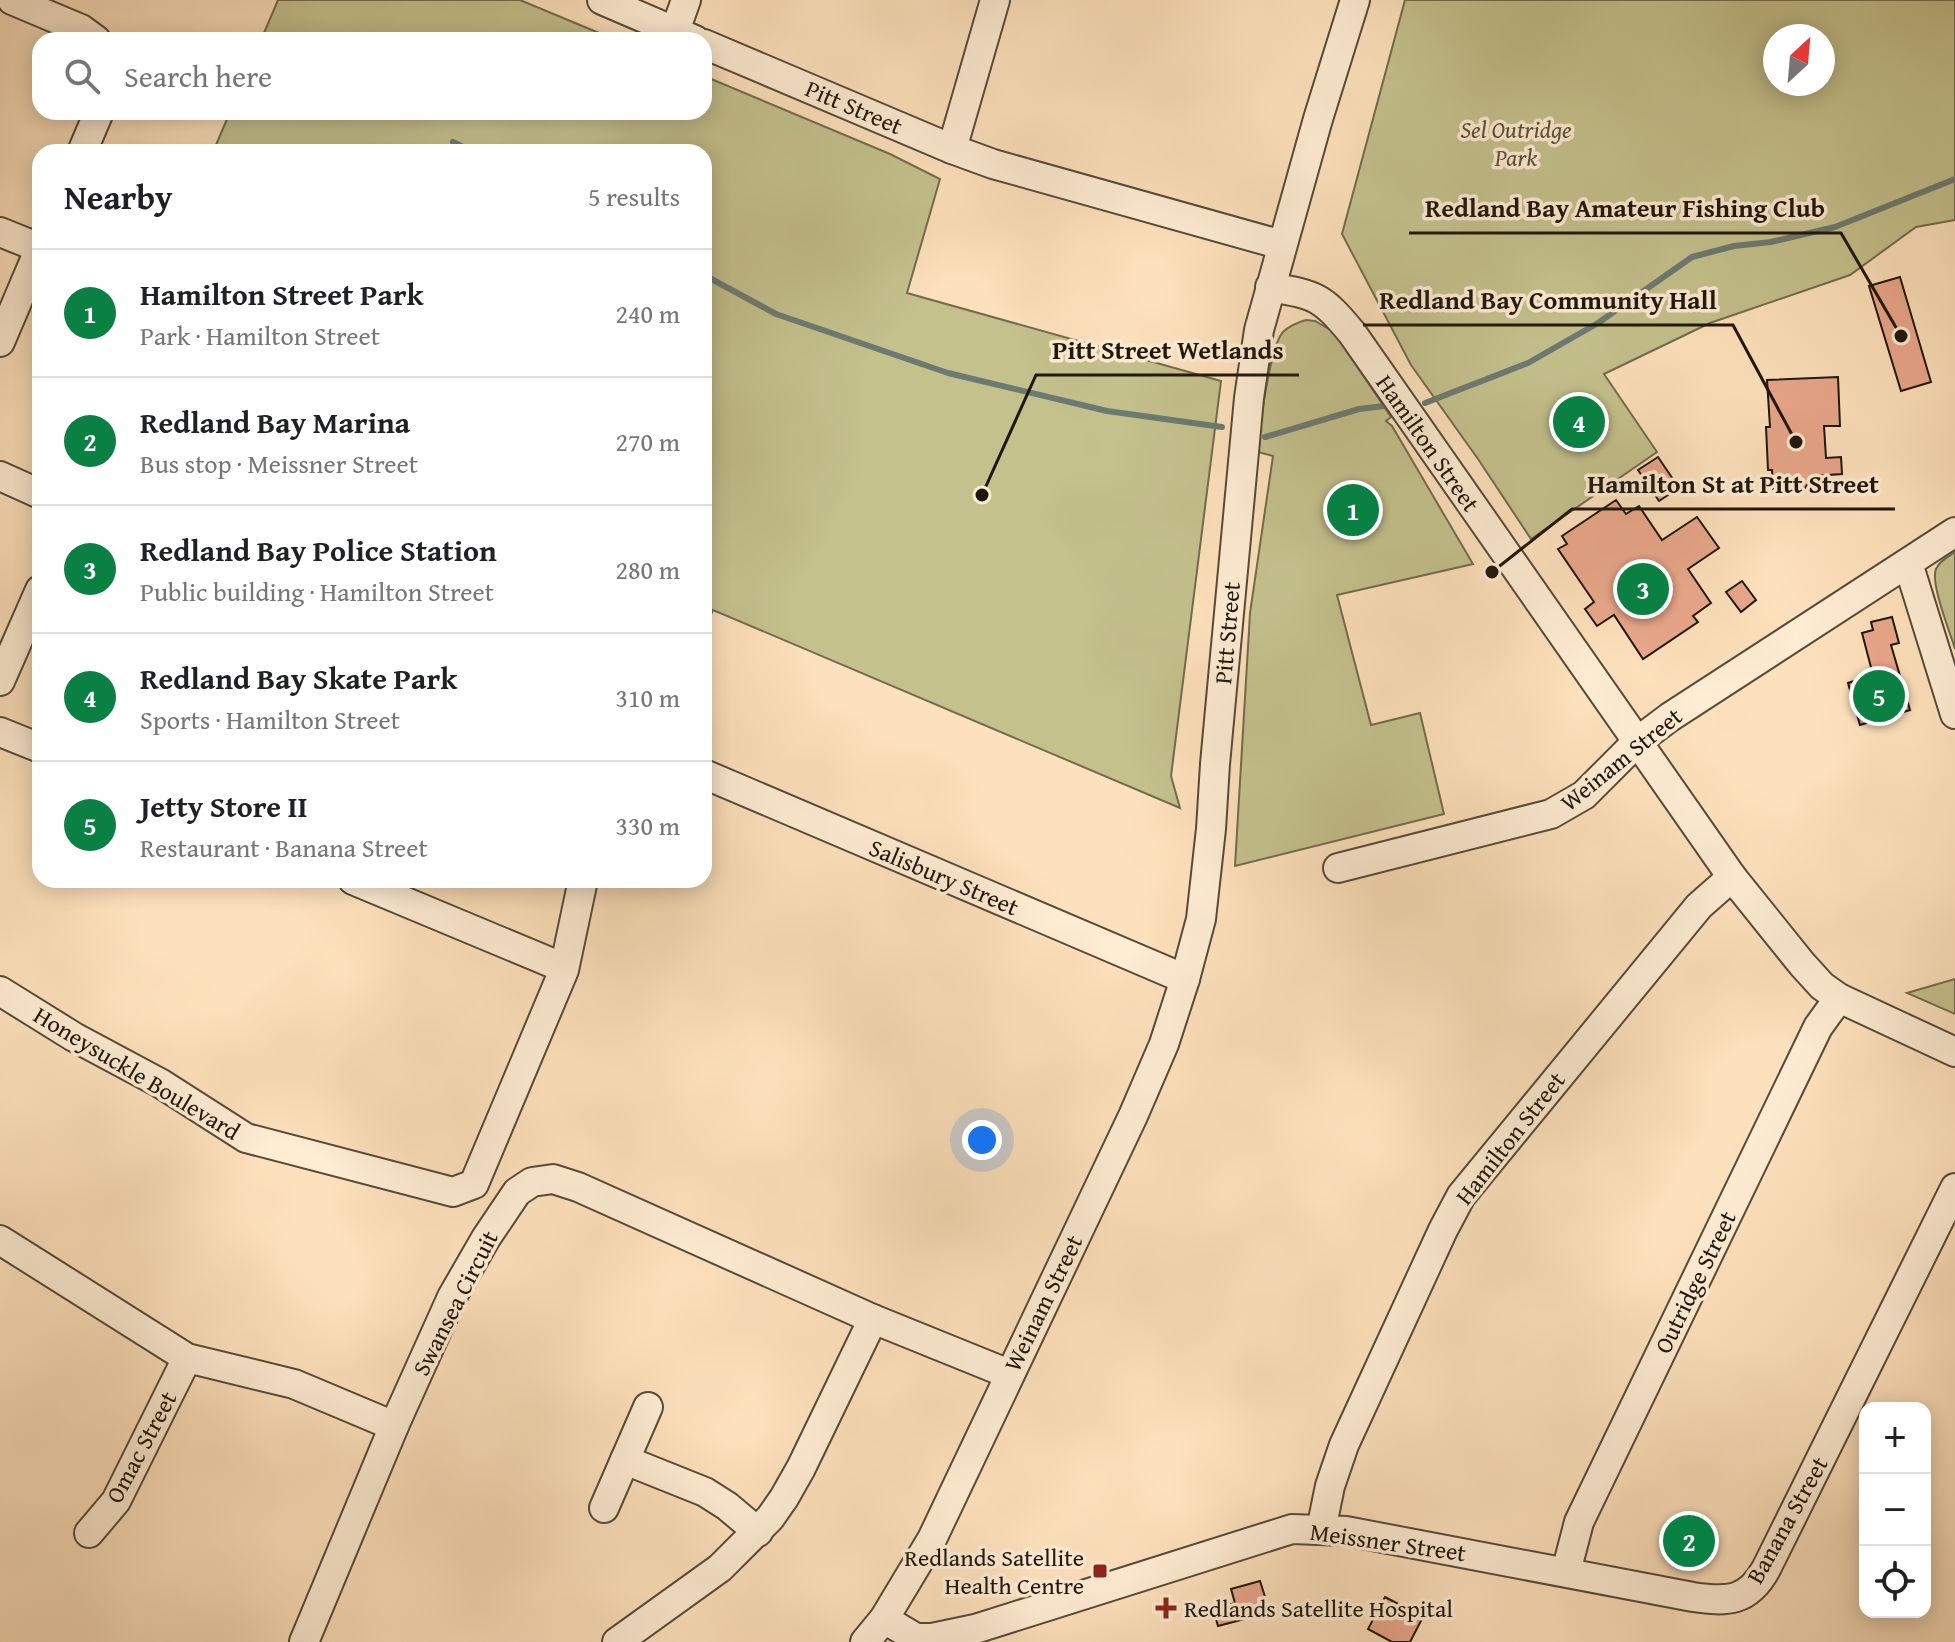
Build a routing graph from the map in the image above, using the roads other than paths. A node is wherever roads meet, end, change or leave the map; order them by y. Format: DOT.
graph roads {
  1 [pos="12,0"];
  2 [pos="602,0"];
  3 [pos="686,0"];
  4 [pos="995,0"];
  5 [pos="1355,0"];
  6 [pos="85,32"];
  7 [pos="676,32"];
  8 [pos="685,32"];
  9 [pos="712,47"];
  10 [pos="96,120"];
  11 [pos="85,144"];
  12 [pos="952,149"];
  13 [pos="0,232"];
  14 [pos="32,245"];
  15 [pos="1282,245"];
  16 [pos="32,267"];
  17 [pos="1270,287"];
  18 [pos="0,342"];
  19 [pos="0,476"];
  20 [pos="32,490"];
  21 [pos="1955,532"];
  22 [pos="1908,563"];
  23 [pos="32,608"];
  24 [pos="0,681"];
  25 [pos="1955,714"];
  26 [pos="0,732"];
  27 [pos="1638,741"];
  28 [pos="32,745"];
  29 [pos="712,777"];
  30 [pos="1338,868"];
  31 [pos="1732,877"];
  32 [pos="372,888"];
  33 [pos="581,888"];
  34 [pos="564,968"];
  35 [pos="1185,979"];
  36 [pos="0,991"];
  37 [pos="1839,998"];
  38 [pos="1955,1052"];
  39 [pos="1955,1188"];
  40 [pos="0,1240"];
  41 [pos="873,1319"];
  42 [pos="187,1358"];
  43 [pos="1009,1374"];
  44 [pos="648,1407"];
  45 [pos="394,1426"];
  46 [pos="625,1460"];
  47 [pos="604,1508"];
  48 [pos="1321,1530"];
  49 [pos="758,1532"];
  50 [pos="89,1533"];
  51 [pos="1566,1572"];
  52 [pos="1745,1594"];
  53 [pos="884,1619"];
  54 [pos="304,1642"];
  55 [pos="617,1642"];
  56 [pos="865,1642"];
  1 -- 6 [label="street"];
  2 -- 7 [label="street"];
  3 -- 8 [label="street"];
  4 -- 12 [label="street"];
  5 -- 15 [label="street"];
  9 -- 12 [label="street, Pitt Street"];
  10 -- 11 [label="street"];
  12 -- 15 [label="street, Pitt Street"];
  13 -- 14 [label="street"];
  15 -- 17 [label="street"];
  16 -- 18 [label="street"];
  17 -- 27 [label="street, Hamilton Street"];
  17 -- 35 [label="street, Pitt Street"];
  19 -- 20 [label="street"];
  21 -- 22 [label="street, Weinam Street"];
  22 -- 25 [label="street"];
  22 -- 27 [label="street, Weinam Street"];
  23 -- 24 [label="street"];
  26 -- 28 [label="street"];
  27 -- 30 [label="street, Weinam Street"];
  27 -- 31 [label="street, Hamilton Street"];
  29 -- 35 [label="street, Salisbury Street"];
  31 -- 37 [label="street, Hamilton Street"];
  31 -- 48 [label="street, Hamilton Street"];
  32 -- 34 [label="street"];
  33 -- 34 [label="street, Honeysuckle Boulevard"];
  34 -- 36 [label="street, Honeysuckle Boulevard"];
  35 -- 43 [label="street, Weinam Street"];
  37 -- 38 [label="street, Hamilton Street"];
  37 -- 51 [label="street, Outridge Street"];
  39 -- 52 [label="street, Banana Street"];
  40 -- 42 [label="street"];
  41 -- 43 [label="street, Swansea Circuit"];
  41 -- 45 [label="street, Swansea Circuit"];
  41 -- 49 [label="street"];
  42 -- 45 [label="street"];
  42 -- 50 [label="street, Omac Street"];
  43 -- 53 [label="street, Weinam Street"];
  44 -- 46 [label="street"];
  45 -- 54 [label="street, Swansea Circuit"];
  46 -- 47 [label="street"];
  46 -- 49 [label="street"];
  48 -- 51 [label="street, Meissner Street"];
  48 -- 53 [label="street, Meissner Street"];
  49 -- 55 [label="street"];
  51 -- 52 [label="street, Meissner Street"];
  53 -- 56 [label="street"];
}
